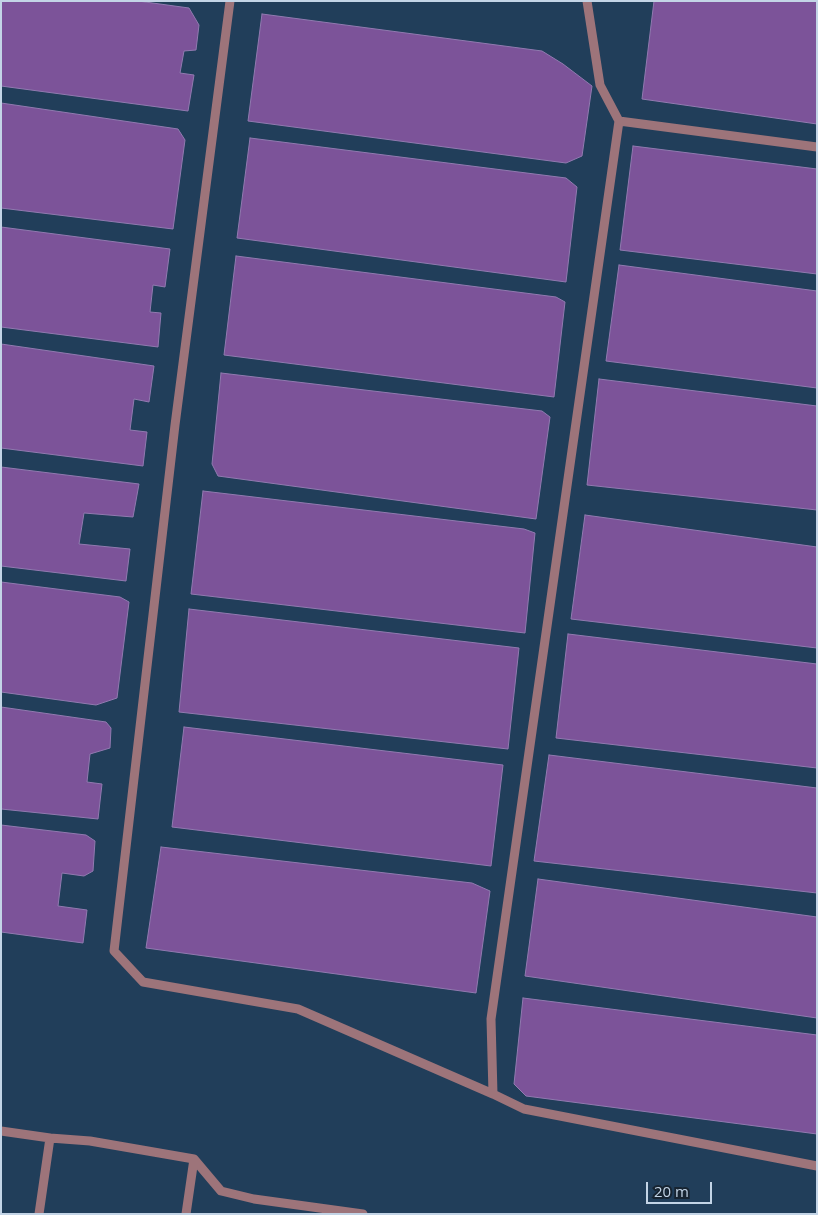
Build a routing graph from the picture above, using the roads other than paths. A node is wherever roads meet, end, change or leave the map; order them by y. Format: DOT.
graph roads {
  1 [pos="230,1"];
  2 [pos="586,3"];
  3 [pos="619,121"];
  4 [pos="817,147"];
  5 [pos="493,1094"];
  6 [pos="1,1131"];
  7 [pos="50,1138"];
  8 [pos="194,1159"];
  9 [pos="817,1166"];
  10 [pos="39,1214"];
  11 [pos="186,1214"];
  12 [pos="363,1214"];
  1 -- 5 [label="lane"];
  2 -- 3 [label="lane"];
  3 -- 4 [label="lane"];
  3 -- 5 [label="lane"];
  5 -- 9 [label="lane"];
  6 -- 7 [label="lane"];
  7 -- 8 [label="lane"];
  7 -- 10 [label="lane"];
  8 -- 11 [label="lane"];
  8 -- 12 [label="lane"];
}
